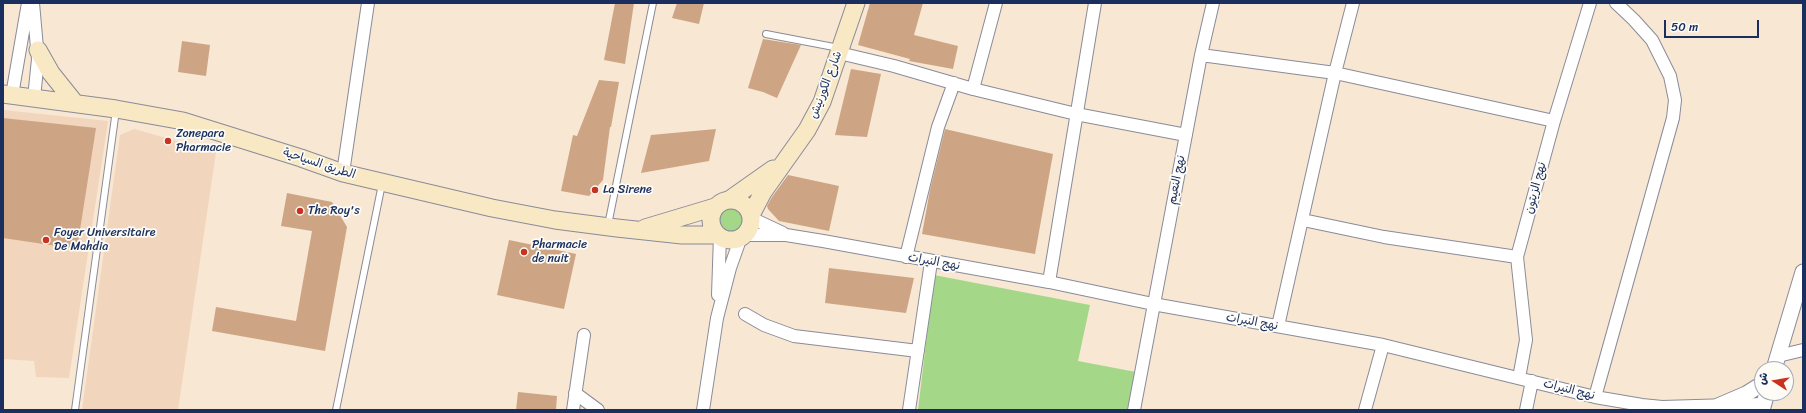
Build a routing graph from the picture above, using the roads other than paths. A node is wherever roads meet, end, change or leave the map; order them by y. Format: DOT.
graph roads {
  1 [pos="28,3"];
  2 [pos="33,3"];
  3 [pos="368,3"];
  4 [pos="653,3"];
  5 [pos="856,3"];
  6 [pos="996,3"];
  7 [pos="1095,3"];
  8 [pos="1213,3"];
  9 [pos="1353,3"];
  10 [pos="1590,3"];
  11 [pos="1616,3"];
  12 [pos="766,34"];
  13 [pos="38,50"];
  14 [pos="840,51"];
  15 [pos="1201,55"];
  16 [pos="1335,73"];
  17 [pos="954,83"];
  18 [pos="973,89"];
  19 [pos="7,94"];
  20 [pos="34,98"];
  21 [pos="75,104"];
  22 [pos="116,109"];
  23 [pos="1076,114"];
  24 [pos="1554,121"];
  25 [pos="1186,135"];
  26 [pos="785,160"];
  27 [pos="344,173"];
  28 [pos="383,182"];
  29 [pos="722,203"];
  30 [pos="751,217"];
  31 [pos="1303,220"];
  32 [pos="608,227"];
  33 [pos="637,230"];
  34 [pos="786,235"];
  35 [pos="719,236"];
  36 [pos="742,236"];
  37 [pos="906,257"];
  38 [pos="1517,257"];
  39 [pos="931,262"];
  40 [pos="1803,272"];
  41 [pos="1049,282"];
  42 [pos="1153,304"];
  43 [pos="745,314"];
  44 [pos="717,318"];
  45 [pos="1278,326"];
  46 [pos="584,335"];
  47 [pos="1383,345"];
  48 [pos="918,350"];
  49 [pos="1803,350"];
  50 [pos="1777,361"];
  51 [pos="1780,361"];
  52 [pos="1519,378"];
  53 [pos="1532,381"];
  54 [pos="1754,389"];
  55 [pos="575,393"];
  56 [pos="1595,397"];
  57 [pos="1764,402"];
  58 [pos="1723,409"];
  59 [pos="75,410"];
  60 [pos="336,410"];
  61 [pos="573,410"];
  62 [pos="598,410"];
  63 [pos="703,410"];
  64 [pos="909,410"];
  65 [pos="1134,410"];
  66 [pos="1365,410"];
  67 [pos="1526,410"];
  1 -- 19 [label="street"];
  2 -- 13 [label="street"];
  3 -- 27 [label="street"];
  4 -- 32 [label="lane"];
  5 -- 14 [label="main road, شارع الكورنيش"];
  6 -- 18 [label="street"];
  7 -- 23 [label="street"];
  8 -- 15 [label="street, نهج النعيم"];
  9 -- 16 [label="street"];
  10 -- 24 [label="street, نهج الزيتون"];
  11 -- 56 [label="street"];
  12 -- 14 [label="lane"];
  13 -- 20 [label="street"];
  13 -- 21 [label="main road"];
  14 -- 17 [label="street"];
  14 -- 26 [label="main road, شارع الكورنيش"];
  15 -- 16 [label="street"];
  15 -- 25 [label="street, نهج النعيم"];
  16 -- 24 [label="street"];
  16 -- 31 [label="street"];
  17 -- 18 [label="street"];
  17 -- 37 [label="street"];
  18 -- 23 [label="street"];
  19 -- 20 [label="main road, الطريق السياحية"];
  20 -- 21 [label="main road, الطريق السياحية"];
  21 -- 22 [label="main road, الطريق السياحية"];
  22 -- 27 [label="main road, الطريق السياحية"];
  22 -- 59 [label="lane"];
  23 -- 25 [label="street"];
  23 -- 41 [label="street"];
  24 -- 38 [label="street, نهج الزيتون"];
  25 -- 42 [label="street, نهج النعيم"];
  26 -- 29 [label="main road, شارع الكورنيش"];
  26 -- 30 [label="main road, شارع الكورنيش"];
  27 -- 28 [label="main road, الطريق السياحية"];
  28 -- 32 [label="main road, الطريق السياحية"];
  28 -- 60 [label="lane"];
  29 -- 30 [label="main road"];
  29 -- 33 [label="main road, الطريق السياحية"];
  29 -- 35 [label="main road"];
  30 -- 34 [label="street"];
  30 -- 36 [label="main road"];
  31 -- 38 [label="street"];
  31 -- 45 [label="street"];
  32 -- 33 [label="main road, الطريق السياحية"];
  33 -- 35 [label="main road, الطريق السياحية"];
  34 -- 36 [label="street"];
  34 -- 37 [label="street, نهج النيرات"];
  35 -- 36 [label="main road"];
  35 -- 44 [label="street"];
  36 -- 44 [label="street"];
  37 -- 39 [label="street, نهج النيرات"];
  38 -- 52 [label="street, نهج الزيتون"];
  39 -- 41 [label="street, نهج النيرات"];
  39 -- 48 [label="street"];
  40 -- 50 [label="street"];
  41 -- 42 [label="street, نهج النيرات"];
  42 -- 45 [label="street, نهج النيرات"];
  42 -- 65 [label="street, نهج النعيم"];
  43 -- 48 [label="street"];
  44 -- 63 [label="street"];
  45 -- 47 [label="street, نهج النيرات"];
  46 -- 55 [label="street"];
  47 -- 52 [label="street, نهج النيرات"];
  47 -- 66 [label="street"];
  48 -- 64 [label="street"];
  49 -- 51 [label="street"];
  52 -- 53 [label="street, نهج النيرات"];
  53 -- 56 [label="street, نهج النيرات"];
  53 -- 67 [label="street"];
  54 -- 58 [label="street"];
  55 -- 61 [label="street"];
  55 -- 62 [label="street"];
  56 -- 58 [label="street, نهج النيرات"];
  57 -- 58 [label="street, نهج النيرات"];
}
